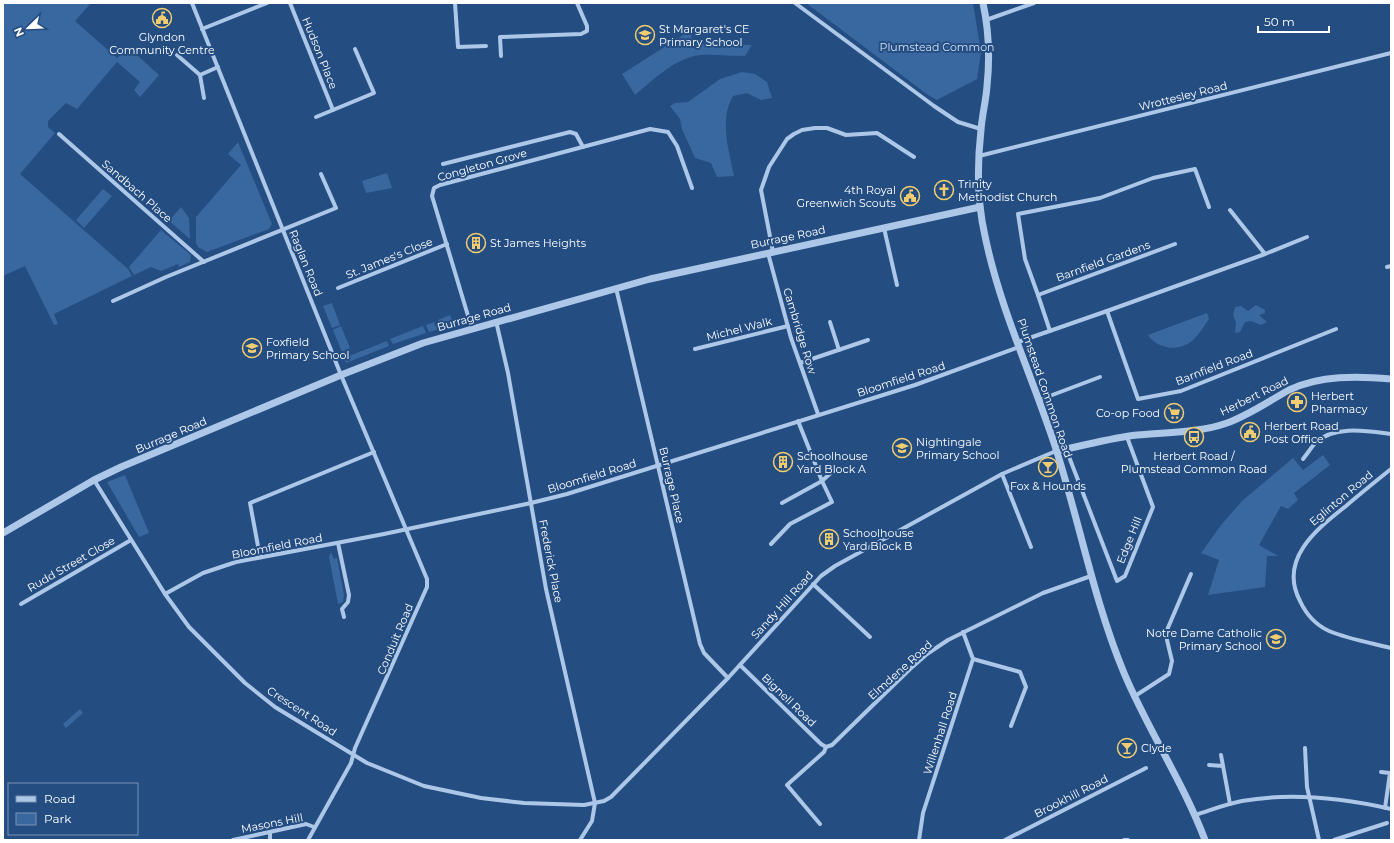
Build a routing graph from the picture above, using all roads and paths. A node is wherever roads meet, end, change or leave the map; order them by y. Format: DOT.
graph roads {
  1 [pos="192,3"];
  2 [pos="267,3"];
  3 [pos="290,3"];
  4 [pos="455,3"];
  5 [pos="577,3"];
  6 [pos="795,3"];
  7 [pos="983,3"];
  8 [pos="1034,3"];
  9 [pos="986,20"];
  10 [pos="202,29"];
  11 [pos="486,46"];
  12 [pos="355,49"];
  13 [pos="1391,53"];
  14 [pos="177,56"];
  15 [pos="501,56"];
  16 [pos="218,67"];
  17 [pos="200,75"];
  18 [pos="204,98"];
  19 [pos="333,110"];
  20 [pos="316,117"];
  21 [pos="981,129"];
  22 [pos="59,134"];
  23 [pos="582,147"];
  24 [pos="979,156"];
  25 [pos="914,157"];
  26 [pos="442,164"];
  27 [pos="322,174"];
  28 [pos="692,188"];
  29 [pos="1209,206"];
  30 [pos="980,207"];
  31 [pos="1230,210"];
  32 [pos="884,227"];
  33 [pos="283,230"];
  34 [pos="1308,237"];
  35 [pos="447,244"];
  36 [pos="1175,244"];
  37 [pos="771,252"];
  38 [pos="1265,254"];
  39 [pos="204,262"];
  40 [pos="897,286"];
  41 [pos="616,287"];
  42 [pos="338,288"];
  43 [pos="1038,295"];
  44 [pos="113,301"];
  45 [pos="1107,311"];
  46 [pos="496,322"];
  47 [pos="830,322"];
  48 [pos="788,326"];
  49 [pos="472,329"];
  50 [pos="1336,329"];
  51 [pos="1050,331"];
  52 [pos="868,340"];
  53 [pos="1018,344"];
  54 [pos="695,349"];
  55 [pos="839,350"];
  56 [pos="800,363"];
  57 [pos="341,375"];
  58 [pos="1100,377"];
  59 [pos="1391,379"];
  60 [pos="1039,400"];
  61 [pos="818,414"];
  62 [pos="798,421"];
  63 [pos="1391,434"];
  64 [pos="1126,437"];
  65 [pos="1066,449"];
  66 [pos="1056,451"];
  67 [pos="374,452"];
  68 [pos="1303,458"];
  69 [pos="658,465"];
  70 [pos="1391,469"];
  71 [pos="834,470"];
  72 [pos="1002,474"];
  73 [pos="94,480"];
  74 [pos="822,481"];
  75 [pos="782,503"];
  76 [pos="531,504"];
  77 [pos="406,529"];
  78 [pos="3,533"];
  79 [pos="131,540"];
  80 [pos="338,543"];
  81 [pos="771,544"];
  82 [pos="1032,547"];
  83 [pos="260,557"];
  84 [pos="1191,574"];
  85 [pos="1091,576"];
  86 [pos="812,584"];
  87 [pos="165,594"];
  88 [pos="21,604"];
  89 [pos="344,617"];
  90 [pos="963,632"];
  91 [pos="870,637"];
  92 [pos="1391,648"];
  93 [pos="973,658"];
  94 [pos="740,665"];
  95 [pos="728,678"];
  96 [pos="1135,696"];
  97 [pos="1011,726"];
  98 [pos="826,747"];
  99 [pos="1305,748"];
  100 [pos="353,755"];
  101 [pos="1221,755"];
  102 [pos="1209,765"];
  103 [pos="1223,766"];
  104 [pos="1146,768"];
  105 [pos="1381,772"];
  106 [pos="1308,796"];
  107 [pos="595,803"];
  108 [pos="1230,804"];
  109 [pos="1385,808"];
  110 [pos="1391,809"];
  111 [pos="1195,815"];
  112 [pos="820,824"];
  113 [pos="1387,824"];
  114 [pos="314,827"];
  115 [pos="270,833"];
  116 [pos="232,840"];
  117 [pos="270,840"];
  118 [pos="308,840"];
  119 [pos="580,840"];
  120 [pos="919,840"];
  121 [pos="1005,840"];
  122 [pos="1124,840"];
  123 [pos="1128,840"];
  124 [pos="1205,840"];
  125 [pos="1319,840"];
  126 [pos="1334,840"];
  1 -- 10 [label="street, Raglan Road"];
  2 -- 10 [label="street"];
  3 -- 19 [label="street, Hudson Place"];
  4 -- 11 [label="street"];
  5 -- 15 [label="street"];
  6 -- 21 [label="street"];
  7 -- 9 [label="street, Plumstead Common Road"];
  8 -- 9 [label="street"];
  9 -- 21 [label="street, Plumstead Common Road"];
  10 -- 16 [label="street, Raglan Road"];
  12 -- 19 [label="street"];
  13 -- 24 [label="street, Wrottesley Road"];
  14 -- 17 [label="street"];
  16 -- 17 [label="street"];
  16 -- 33 [label="street, Raglan Road"];
  17 -- 18 [label="street"];
  19 -- 20 [label="street"];
  21 -- 24 [label="street, Plumstead Common Road"];
  22 -- 39 [label="street, Sandbach Place"];
  23 -- 26 [label="street, Congleton Grove"];
  23 -- 28 [label="street, Congleton Grove"];
  23 -- 35 [label="street, Congleton Grove"];
  24 -- 30 [label="street, Plumstead Common Road"];
  25 -- 37 [label="street, Cambridge Row"];
  27 -- 33 [label="street"];
  29 -- 43 [label="street"];
  30 -- 32 [label="street, Burrage Road"];
  30 -- 53 [label="street, Plumstead Common Road"];
  31 -- 38 [label="street"];
  32 -- 37 [label="street, Burrage Road"];
  32 -- 40 [label="street"];
  33 -- 39 [label="street"];
  33 -- 57 [label="street, Raglan Road"];
  34 -- 38 [label="street"];
  35 -- 42 [label="street, St. James's Close"];
  35 -- 49 [label="street, Congleton Grove"];
  36 -- 43 [label="street, Barnfield Gardens"];
  37 -- 41 [label="street, Burrage Road"];
  37 -- 48 [label="street, Cambridge Row"];
  38 -- 45 [label="street"];
  39 -- 44 [label="street"];
  41 -- 46 [label="street, Burrage Road"];
  41 -- 69 [label="street, Burrage Place"];
  43 -- 51 [label="street"];
  45 -- 50 [label="street, Barnfield Road"];
  45 -- 51 [label="street"];
  46 -- 49 [label="street, Burrage Road"];
  46 -- 76 [label="street, Frederick Place"];
  47 -- 55 [label="street"];
  48 -- 54 [label="street, Michel Walk"];
  48 -- 56 [label="street, Cambridge Row"];
  49 -- 57 [label="street, Burrage Road"];
  51 -- 53 [label="street"];
  52 -- 55 [label="street"];
  53 -- 60 [label="street, Plumstead Common Road"];
  53 -- 61 [label="street, Bloomfield Road"];
  55 -- 56 [label="street"];
  56 -- 61 [label="street, Cambridge Row"];
  57 -- 67 [label="street, Raglan Road"];
  57 -- 73 [label="street, Burrage Road"];
  58 -- 60 [label="street"];
  59 -- 64 [label="street, Herbert Road"];
  60 -- 66 [label="street, Plumstead Common Road"];
  61 -- 62 [label="street, Bloomfield Road"];
  62 -- 69 [label="street, Bloomfield Road"];
  62 -- 74 [label="street"];
  63 -- 68 [label="street"];
  64 -- 65 [label="street, Herbert Road"];
  64 -- 65 [label="street, Edge Hill"];
  65 -- 66 [label="street, Herbert Road"];
  66 -- 72 [label="street, Sandy Hill Road"];
  66 -- 85 [label="street, Plumstead Common Road"];
  67 -- 77 [label="street, Raglan Road"];
  67 -- 83 [label="street"];
  69 -- 76 [label="street, Bloomfield Road"];
  69 -- 95 [label="street, Burrage Place"];
  70 -- 92 [label="street, Eglinton Road"];
  71 -- 74 [label="street"];
  72 -- 82 [label="street"];
  72 -- 86 [label="street, Sandy Hill Road"];
  73 -- 78 [label="street, Burrage Road"];
  73 -- 79 [label="street, Crescent Road"];
  74 -- 75 [label="street"];
  74 -- 81 [label="street"];
  76 -- 77 [label="street, Bloomfield Road"];
  76 -- 107 [label="street, Frederick Place"];
  77 -- 80 [label="street, Bloomfield Road"];
  77 -- 100 [label="street, Conduit Road"];
  79 -- 87 [label="street, Crescent Road"];
  79 -- 88 [label="street, Rudd Street Close"];
  80 -- 83 [label="street, Bloomfield Road"];
  80 -- 89 [label="street"];
  83 -- 87 [label="street, Bloomfield Road"];
  84 -- 96 [label="street"];
  85 -- 90 [label="street, Elmdene Road"];
  85 -- 96 [label="street, Plumstead Common Road"];
  86 -- 91 [label="street"];
  86 -- 94 [label="street, Sandy Hill Road"];
  87 -- 100 [label="street, Crescent Road"];
  90 -- 93 [label="street"];
  90 -- 98 [label="street, Elmdene Road"];
  93 -- 97 [label="street"];
  93 -- 120 [label="street, Willenhall Road"];
  94 -- 95 [label="street, Sandy Hill Road"];
  94 -- 98 [label="street, Bignell Road"];
  95 -- 107 [label="street, Sandy Hill Road"];
  96 -- 111 [label="street, Plumstead Common Road"];
  98 -- 112 [label="street, Elmdene Road"];
  99 -- 106 [label="street"];
  100 -- 107 [label="street, Crescent Road"];
  100 -- 114 [label="street, Conduit Road"];
  101 -- 103 [label="street"];
  102 -- 103 [label="street"];
  103 -- 108 [label="street"];
  104 -- 121 [label="street, Brookhill Road"];
  105 -- 109 [label="street"];
  106 -- 108 [label="street"];
  106 -- 109 [label="street"];
  106 -- 125 [label="street"];
  107 -- 119 [label="street"];
  108 -- 111 [label="street"];
  109 -- 110 [label="street"];
  111 -- 124 [label="street, Plumstead Common Road"];
  113 -- 126 [label="street"];
  114 -- 115 [label="street, Masons Hill"];
  114 -- 118 [label="street, Conduit Road"];
  115 -- 116 [label="street, Masons Hill"];
  115 -- 117 [label="street"];
  122 -- 123 [label="street"];
}
